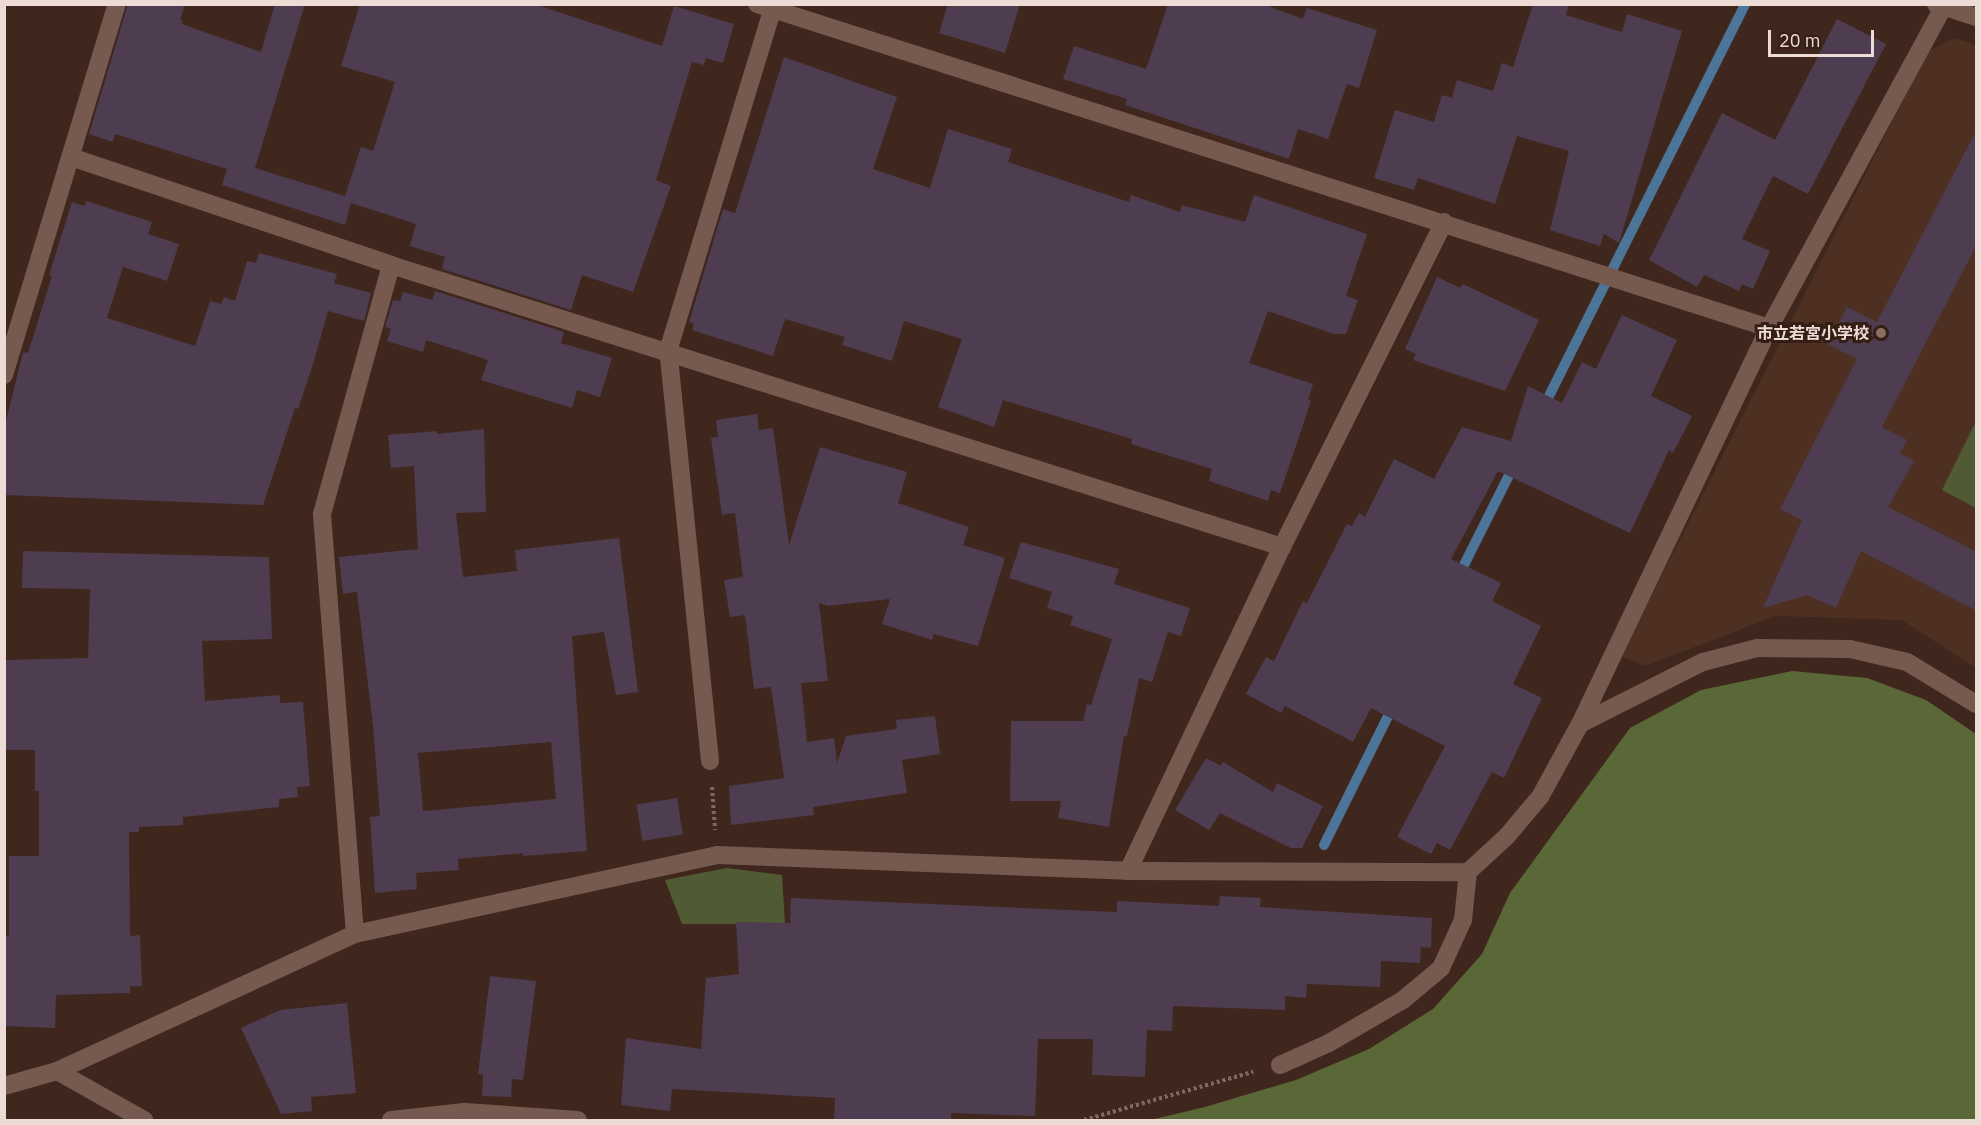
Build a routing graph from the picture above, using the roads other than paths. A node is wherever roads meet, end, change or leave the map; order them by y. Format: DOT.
graph roads {
  1 [pos="117,4"];
  2 [pos="768,6"];
  3 [pos="1940,6"];
  4 [pos="1977,17"];
  5 [pos="71,157"];
  6 [pos="1444,222"];
  7 [pos="391,265"];
  8 [pos="1769,328"];
  9 [pos="668,351"];
  10 [pos="4,375"];
  11 [pos="1282,547"];
  12 [pos="1977,704"];
  13 [pos="1580,724"];
  14 [pos="710,760"];
  15 [pos="1128,871"];
  16 [pos="1468,872"];
  17 [pos="355,934"];
  18 [pos="1280,1065"];
  19 [pos="57,1071"];
  20 [pos="4,1086"];
  21 [pos="144,1120"];
  22 [pos="391,1120"];
  23 [pos="578,1120"];
  1 -- 5 [label="street"];
  2 -- 6 [label="street"];
  2 -- 9 [label="street"];
  3 -- 4 [label="street"];
  3 -- 8 [label="street"];
  5 -- 7 [label="street"];
  5 -- 10 [label="street"];
  6 -- 8 [label="street"];
  6 -- 11 [label="street"];
  7 -- 9 [label="street"];
  7 -- 17 [label="street"];
  8 -- 13 [label="street"];
  9 -- 11 [label="street"];
  9 -- 14 [label="street"];
  11 -- 15 [label="street"];
  12 -- 13 [label="street"];
  13 -- 16 [label="street"];
  15 -- 16 [label="street"];
  15 -- 17 [label="street"];
  16 -- 18 [label="street"];
  17 -- 19 [label="street"];
  19 -- 20 [label="street"];
  19 -- 21 [label="street"];
  22 -- 23 [label="street"];
}
